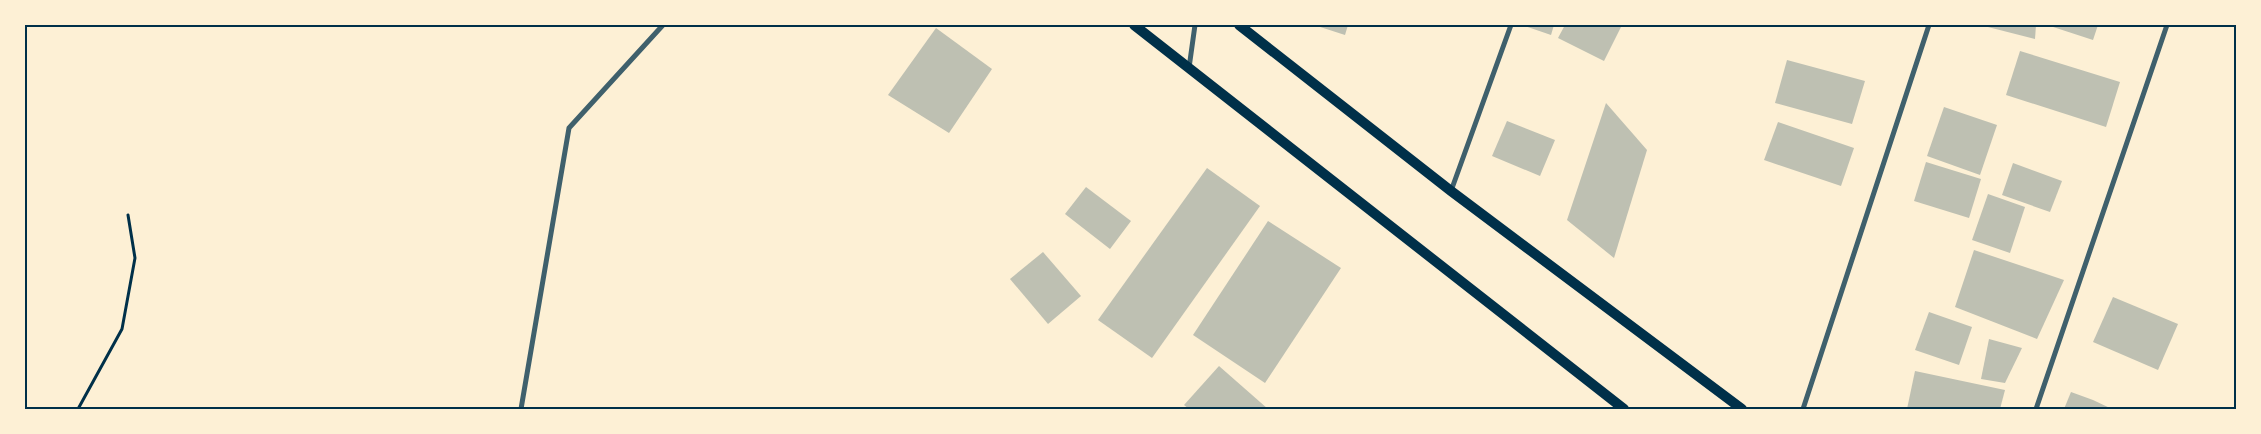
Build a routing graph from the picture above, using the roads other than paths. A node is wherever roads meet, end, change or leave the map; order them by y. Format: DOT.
graph roads {
  1 [pos="663,25"];
  2 [pos="1134,25"];
  3 [pos="1195,25"];
  4 [pos="1239,25"];
  5 [pos="1510,25"];
  6 [pos="1929,25"];
  7 [pos="2167,25"];
  8 [pos="1189,68"];
  9 [pos="1452,191"];
  10 [pos="521,409"];
  11 [pos="1624,409"];
  12 [pos="1742,409"];
  13 [pos="1803,409"];
  14 [pos="2036,409"];
  1 -- 10 [label="street"];
  2 -- 8 [label="main road"];
  3 -- 8 [label="street"];
  4 -- 9 [label="main road"];
  5 -- 9 [label="street"];
  6 -- 13 [label="street"];
  7 -- 14 [label="street"];
  8 -- 11 [label="main road"];
  9 -- 12 [label="main road"];
}
